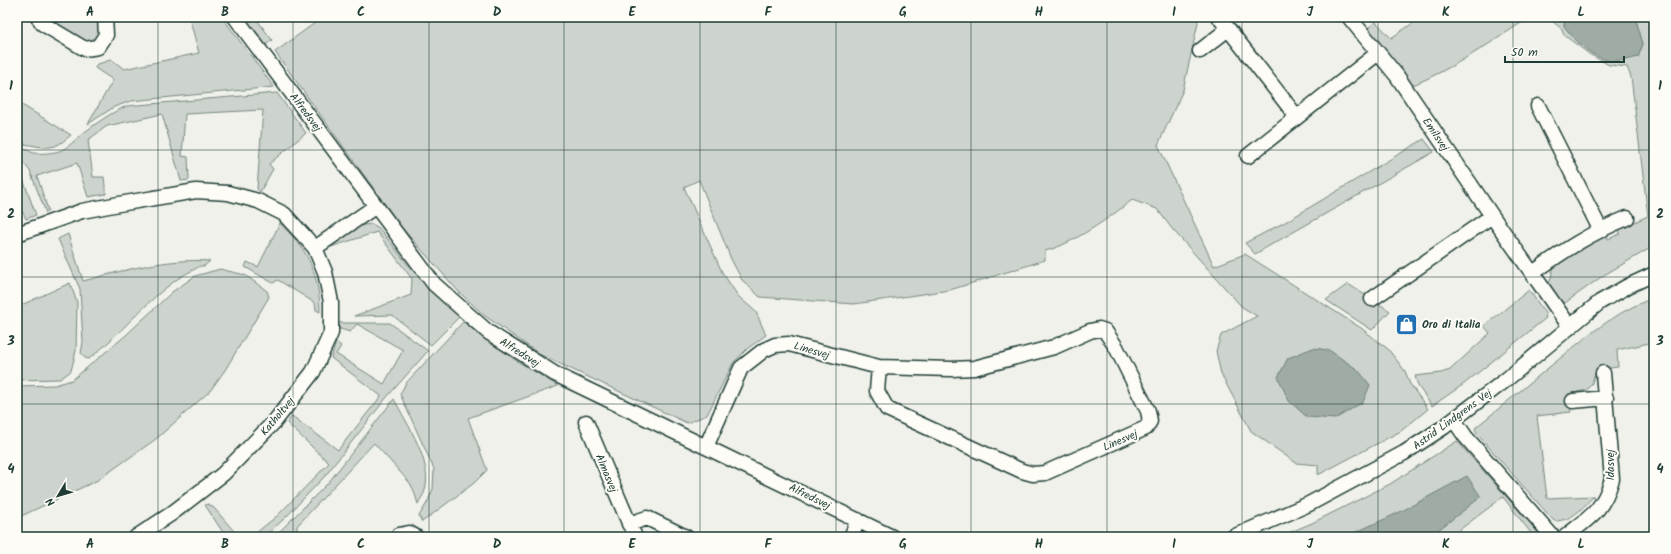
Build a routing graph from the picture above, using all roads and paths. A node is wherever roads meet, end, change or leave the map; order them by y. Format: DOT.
graph roads {
  1 [pos="38,17"];
  2 [pos="105,17"];
  3 [pos="235,17"];
  4 [pos="1219,17"];
  5 [pos="1349,17"];
  6 [pos="1228,29"];
  7 [pos="1200,51"];
  8 [pos="1378,54"];
  9 [pos="1538,106"];
  10 [pos="1297,117"];
  11 [pos="1248,156"];
  12 [pos="376,206"];
  13 [pos="1492,216"];
  14 [pos="1627,218"];
  15 [pos="1600,229"];
  16 [pos="17,234"];
  17 [pos="315,248"];
  18 [pos="1532,273"];
  19 [pos="1654,274"];
  20 [pos="1372,298"];
  21 [pos="1570,327"];
  22 [pos="879,367"];
  23 [pos="1603,373"];
  24 [pos="1606,398"];
  25 [pos="1573,401"];
  26 [pos="1454,420"];
  27 [pos="586,422"];
  28 [pos="706,447"];
  29 [pos="858,520"];
  30 [pos="632,531"];
  31 [pos="136,537"];
  32 [pos="397,537"];
  33 [pos="416,537"];
  34 [pos="686,537"];
  35 [pos="851,537"];
  36 [pos="892,537"];
  37 [pos="1233,537"];
  38 [pos="1553,537"];
  39 [pos="1565,537"];
  1 -- 2 [label="street"];
  3 -- 12 [label="street, Alfredsvej"];
  4 -- 6 [label="street"];
  5 -- 8 [label="street, Emilsvej"];
  6 -- 7 [label="street"];
  6 -- 10 [label="street"];
  8 -- 10 [label="street"];
  8 -- 13 [label="street, Emilsvej"];
  9 -- 15 [label="street"];
  10 -- 11 [label="street"];
  12 -- 17 [label="street"];
  12 -- 28 [label="street, Alfredsvej"];
  13 -- 18 [label="street, Emilsvej"];
  13 -- 20 [label="street"];
  14 -- 15 [label="street"];
  15 -- 18 [label="street"];
  16 -- 17 [label="street, Katholtvej"];
  17 -- 31 [label="street, Katholtvej"];
  18 -- 21 [label="street, Emilsvej"];
  19 -- 21 [label="street, Astrid Lindgrens Vej"];
  21 -- 26 [label="street, Astrid Lindgrens Vej"];
  22 -- 22 [label="street, Linesvej"];
  22 -- 28 [label="street, Linesvej"];
  23 -- 24 [label="street, Idasvej"];
  24 -- 25 [label="street"];
  24 -- 39 [label="street, Idasvej"];
  26 -- 37 [label="street, Astrid Lindgrens Vej"];
  26 -- 38 [label="street"];
  27 -- 30 [label="street, Almasvej"];
  28 -- 29 [label="street, Alfredsvej"];
  29 -- 35 [label="street"];
  29 -- 36 [label="street, Alfredsvej"];
  30 -- 34 [label="street, Almasvej"];
  32 -- 33 [label="street"];
}
